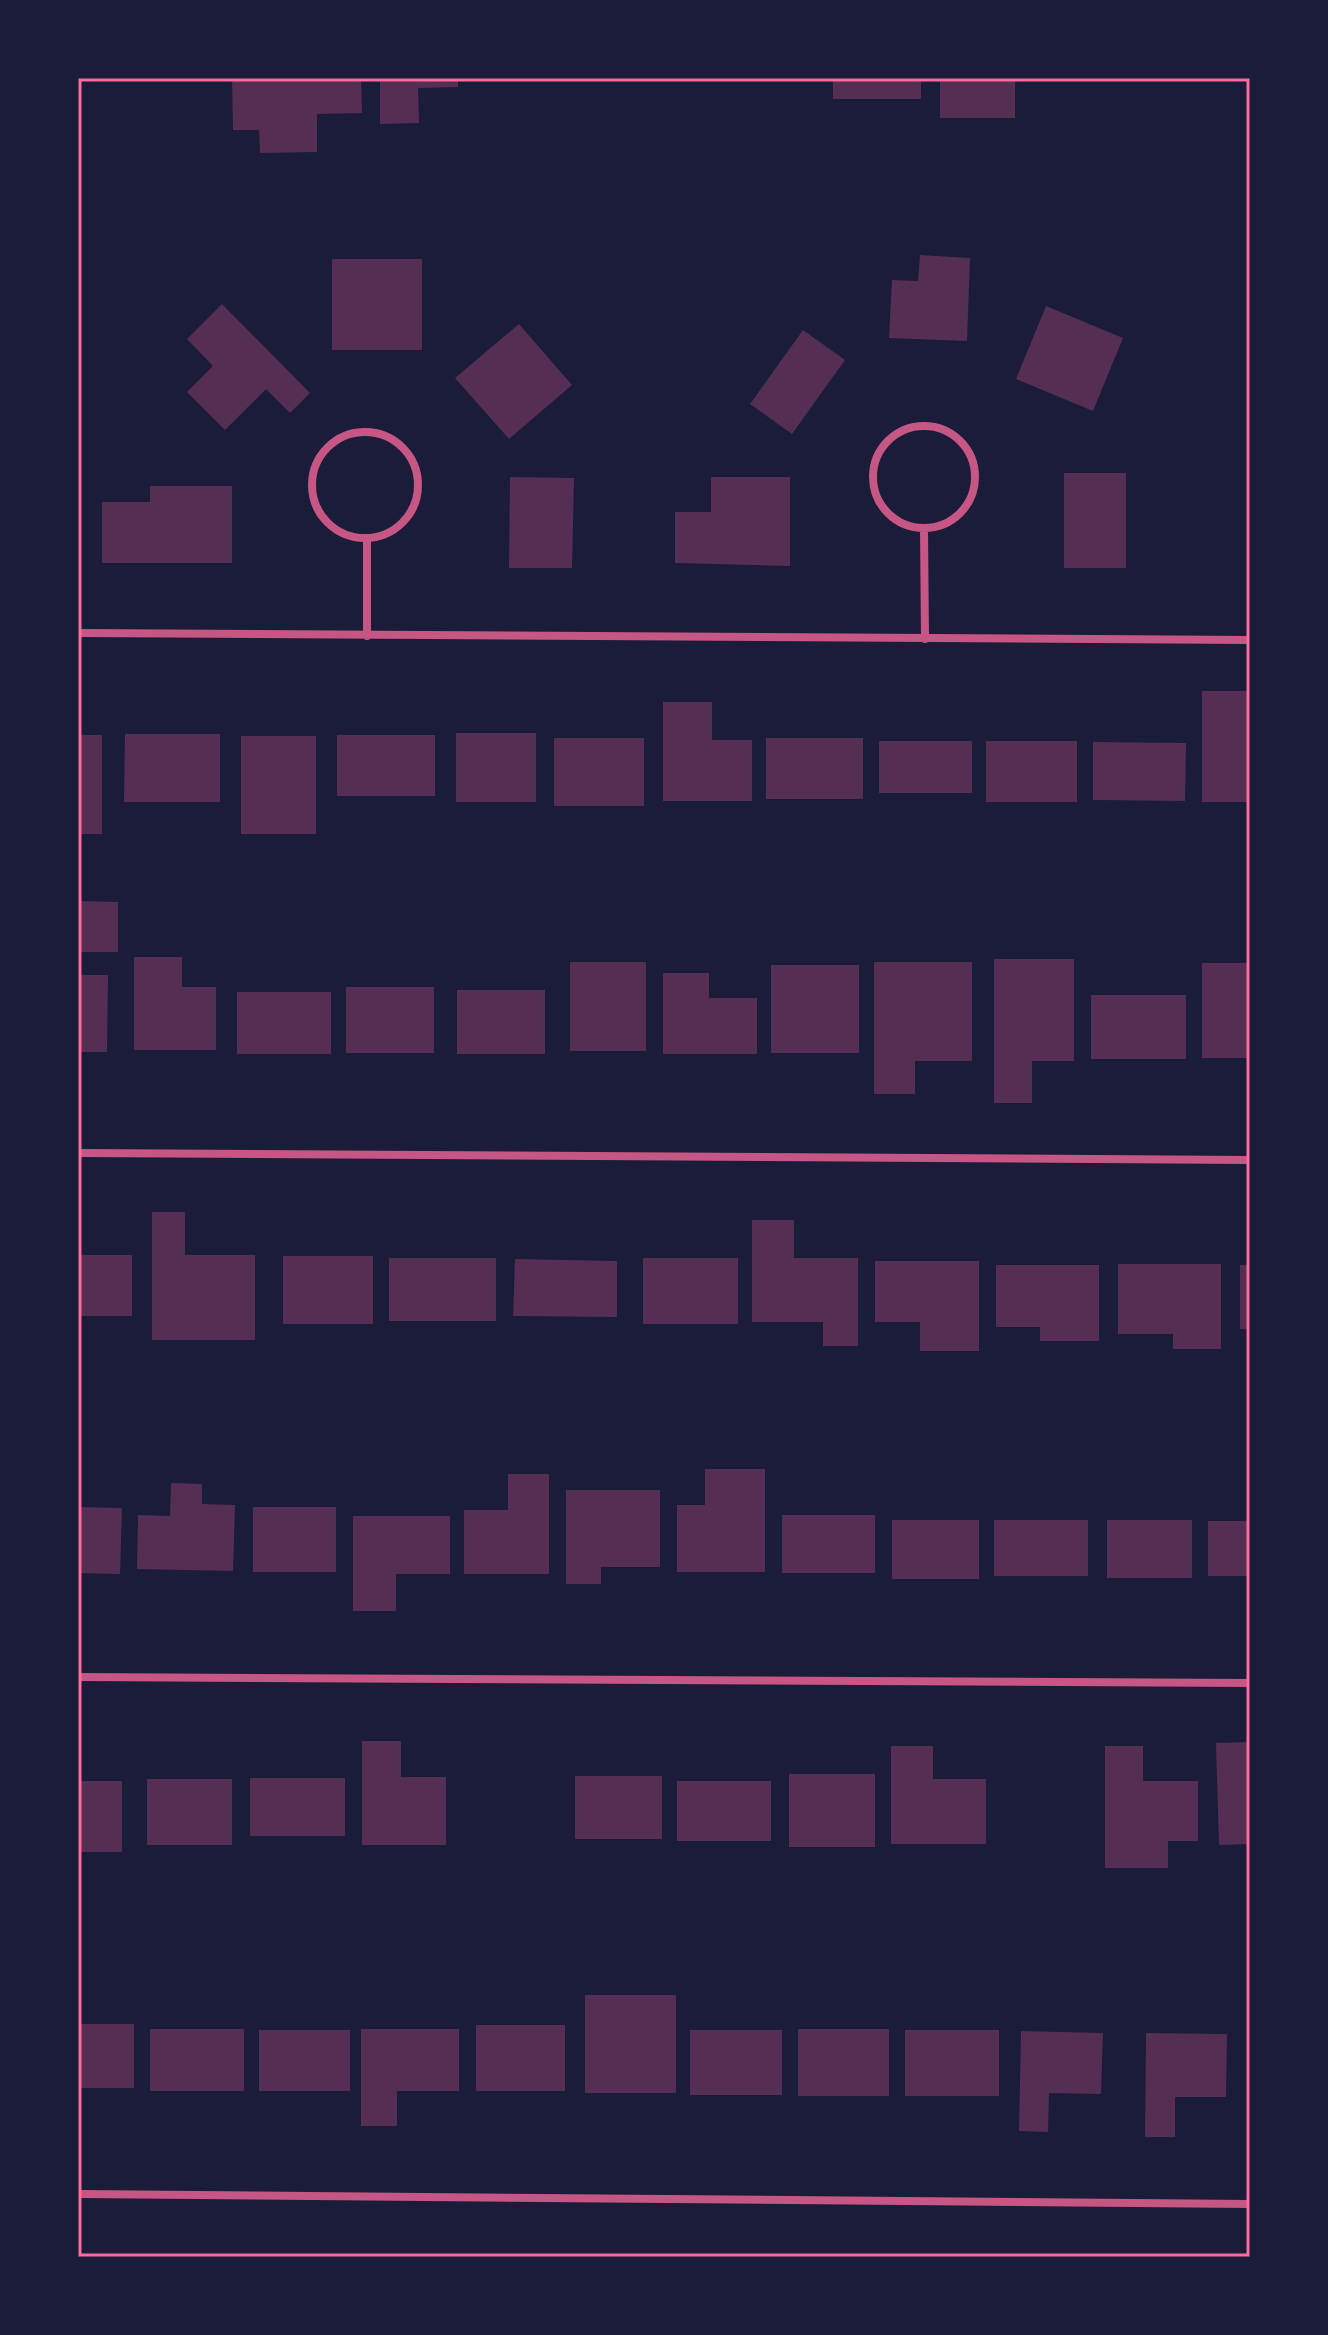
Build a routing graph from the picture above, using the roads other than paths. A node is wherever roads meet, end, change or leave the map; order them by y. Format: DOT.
graph roads {
  1 [pos="924,529"];
  2 [pos="367,539"];
  3 [pos="78,633"];
  4 [pos="367,636"];
  5 [pos="925,639"];
  6 [pos="1250,640"];
  7 [pos="78,1153"];
  8 [pos="1250,1160"];
  9 [pos="78,1677"];
  10 [pos="1250,1683"];
  11 [pos="78,2194"];
  12 [pos="1250,2204"];
  1 -- 1 [label="street"];
  1 -- 5 [label="street"];
  2 -- 2 [label="street"];
  2 -- 4 [label="street"];
  3 -- 4 [label="street"];
  4 -- 5 [label="street"];
  5 -- 6 [label="street"];
  7 -- 8 [label="street"];
  9 -- 10 [label="street"];
  11 -- 12 [label="street"];
}
